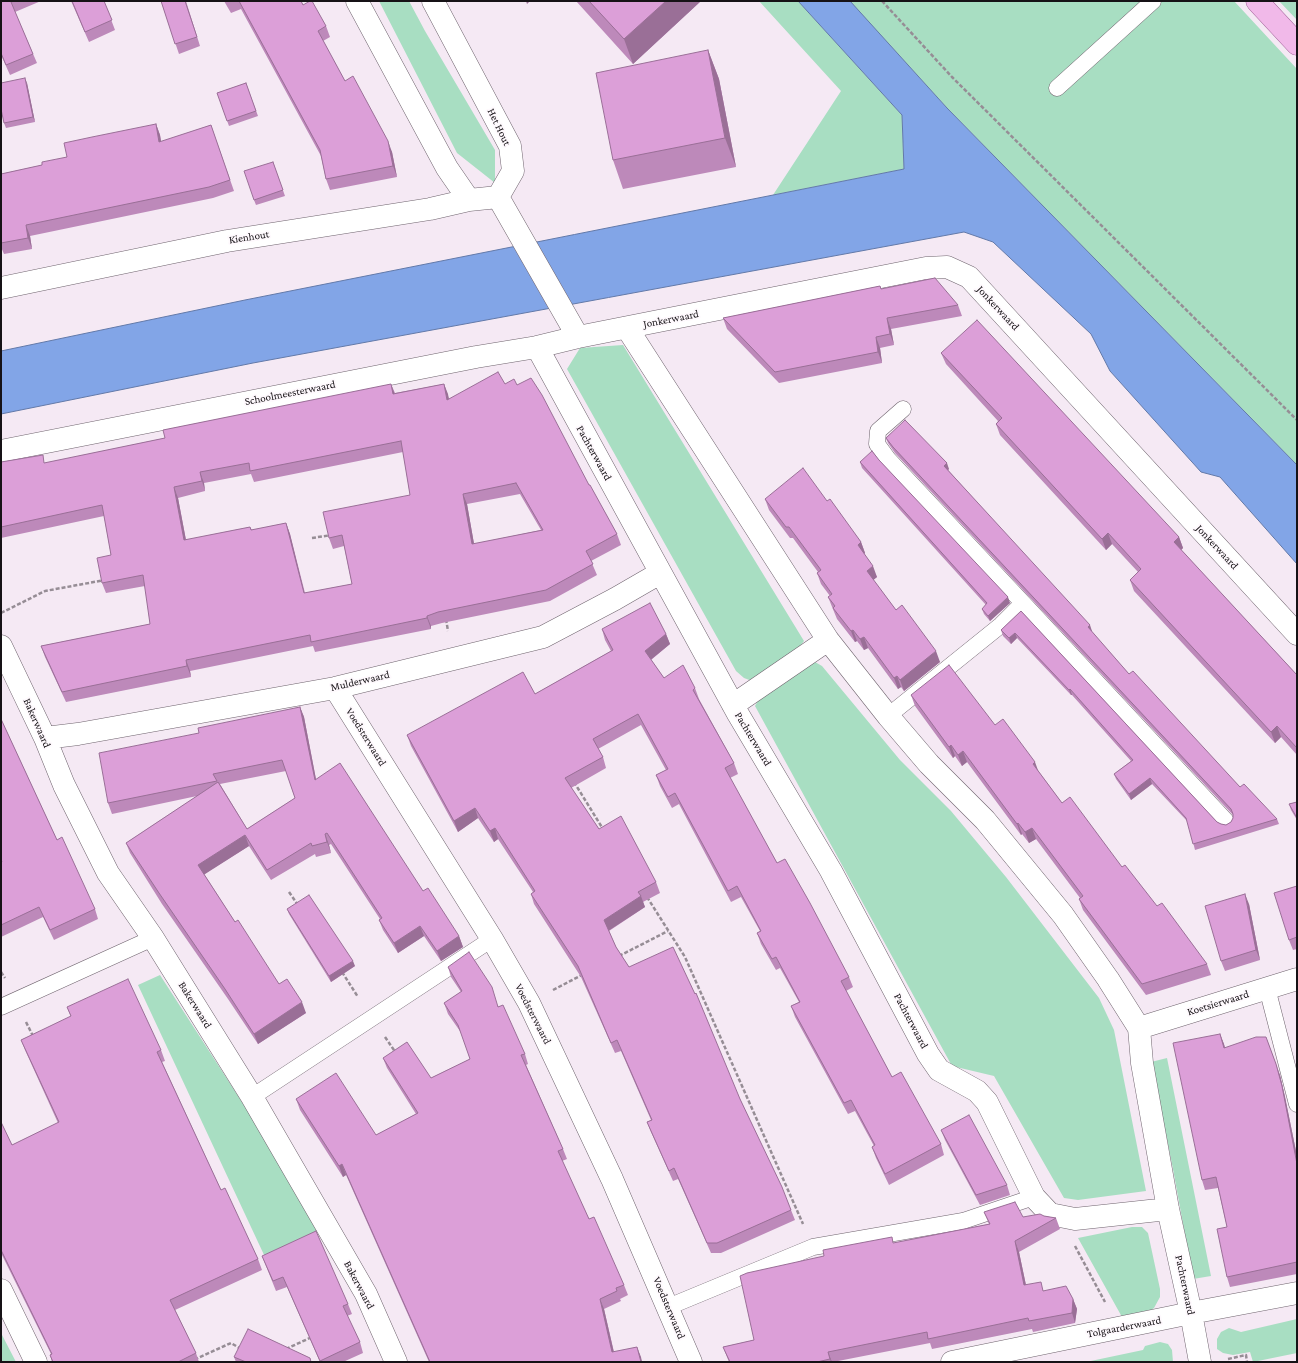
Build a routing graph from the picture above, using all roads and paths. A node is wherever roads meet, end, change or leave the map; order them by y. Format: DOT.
graph roads {
  1 [pos="356,1"];
  2 [pos="433,1"];
  3 [pos="882,1"];
  4 [pos="1153,1"];
  5 [pos="1257,1"];
  6 [pos="1297,44"];
  7 [pos="1057,88"];
  8 [pos="498,197"];
  9 [pos="468,200"];
  10 [pos="1,288"];
  11 [pos="626,328"];
  12 [pos="578,337"];
  13 [pos="537,347"];
  14 [pos="903,409"];
  15 [pos="1297,420"];
  16 [pos="1,451"];
  17 [pos="335,534"];
  18 [pos="312,538"];
  19 [pos="660,573"];
  20 [pos="107,579"];
  21 [pos="1023,603"];
  22 [pos="1,613"];
  23 [pos="445,614"];
  24 [pos="1297,634"];
  25 [pos="828,640"];
  26 [pos="1,646"];
  27 [pos="453,658"];
  28 [pos="335,688"];
  29 [pos="733,705"];
  30 [pos="888,716"];
  31 [pos="45,738"];
  32 [pos="572,780"];
  33 [pos="1226,821"];
  34 [pos="606,832"];
  35 [pos="289,892"];
  36 [pos="643,892"];
  37 [pos="302,912"];
  38 [pos="668,931"];
  39 [pos="153,938"];
  40 [pos="492,939"];
  41 [pos="613,960"];
  42 [pos="342,971"];
  43 [pos="1,972"];
  44 [pos="585,974"];
  45 [pos="1297,979"];
  46 [pos="1267,988"];
  47 [pos="16,1000"];
  48 [pos="529,1003"];
  49 [pos="1,1007"];
  50 [pos="372,1018"];
  51 [pos="1139,1028"];
  52 [pos="33,1036"];
  53 [pos="397,1056"];
  54 [pos="252,1097"];
  55 [pos="1297,1104"];
  56 [pos="1034,1197"];
  57 [pos="1168,1208"];
  58 [pos="1059,1216"];
  59 [pos="813,1247"];
  60 [pos="1,1290"];
  61 [pos="1297,1293"];
  62 [pos="668,1307"];
  63 [pos="1191,1313"];
  64 [pos="1118,1328"];
  65 [pos="318,1335"];
  66 [pos="243,1350"];
  67 [pos="283,1350"];
  68 [pos="1224,1360"];
  69 [pos="36,1362"];
  70 [pos="189,1362"];
  71 [pos="396,1362"];
  72 [pos="691,1362"];
  73 [pos="952,1362"];
  74 [pos="1200,1362"];
  75 [pos="1247,1362"];
  1 -- 9 [label="street"];
  2 -- 8 [label="street, Het Hout"];
  3 -- 15 [label="path"];
  4 -- 7 [label="lane"];
  5 -- 6 [label="main road"];
  8 -- 9 [label="street, Kienhout"];
  8 -- 12 [label="street"];
  9 -- 10 [label="street, Kienhout"];
  11 -- 12 [label="street, Jonkerwaard"];
  11 -- 24 [label="street, Jonkerwaard"];
  11 -- 25 [label="street, Pachterwaard"];
  12 -- 13 [label="street, Schoolmeesterwaard"];
  13 -- 16 [label="street, Schoolmeesterwaard"];
  13 -- 19 [label="street, Pachterwaard"];
  14 -- 21 [label="lane"];
  17 -- 18 [label="path"];
  19 -- 27 [label="street, Mulderwaard"];
  19 -- 29 [label="street, Pachterwaard"];
  20 -- 22 [label="path"];
  21 -- 30 [label="lane"];
  21 -- 33 [label="lane"];
  23 -- 27 [label="path"];
  25 -- 29 [label="street, Pachterwaard"];
  25 -- 30 [label="street, Pachterwaard"];
  26 -- 31 [label="street, Bakerwaard"];
  27 -- 28 [label="street, Mulderwaard"];
  28 -- 31 [label="street, Mulderwaard"];
  28 -- 40 [label="street, Voedsterwaard"];
  29 -- 56 [label="street, Pachterwaard"];
  30 -- 51 [label="street, Pachterwaard"];
  31 -- 39 [label="street, Bakerwaard"];
  32 -- 34 [label="path"];
  35 -- 37 [label="path"];
  36 -- 38 [label="path"];
  38 -- 41 [label="path"];
  38 -- 59 [label="path"];
  39 -- 47 [label="lane"];
  39 -- 54 [label="street, Bakerwaard"];
  40 -- 48 [label="street, Voedsterwaard"];
  40 -- 50 [label="lane"];
  42 -- 50 [label="path"];
  43 -- 47 [label="path"];
  44 -- 48 [label="path"];
  45 -- 46 [label="street, Koetsierwaard"];
  46 -- 51 [label="street, Koetsierwaard"];
  46 -- 55 [label="lane"];
  47 -- 49 [label="lane"];
  47 -- 52 [label="path"];
  48 -- 62 [label="street, Voedsterwaard"];
  50 -- 53 [label="path"];
  50 -- 54 [label="lane"];
  51 -- 57 [label="street, Pachterwaard"];
  54 -- 71 [label="street, Bakerwaard"];
  56 -- 58 [label="street, Pachterwaard"];
  56 -- 59 [label="lane"];
  57 -- 58 [label="street, Pachterwaard"];
  57 -- 63 [label="street, Pachterwaard"];
  58 -- 64 [label="path"];
  59 -- 62 [label="lane"];
  60 -- 69 [label="street"];
  61 -- 63 [label="street, Tolgaarderwaard"];
  62 -- 72 [label="street, Voedsterwaard"];
  63 -- 64 [label="street, Tolgaarderwaard"];
  63 -- 74 [label="street, Pachterwaard"];
  64 -- 73 [label="street, Tolgaarderwaard"];
  65 -- 67 [label="path"];
  66 -- 70 [label="path"];
  68 -- 75 [label="path"];
}
